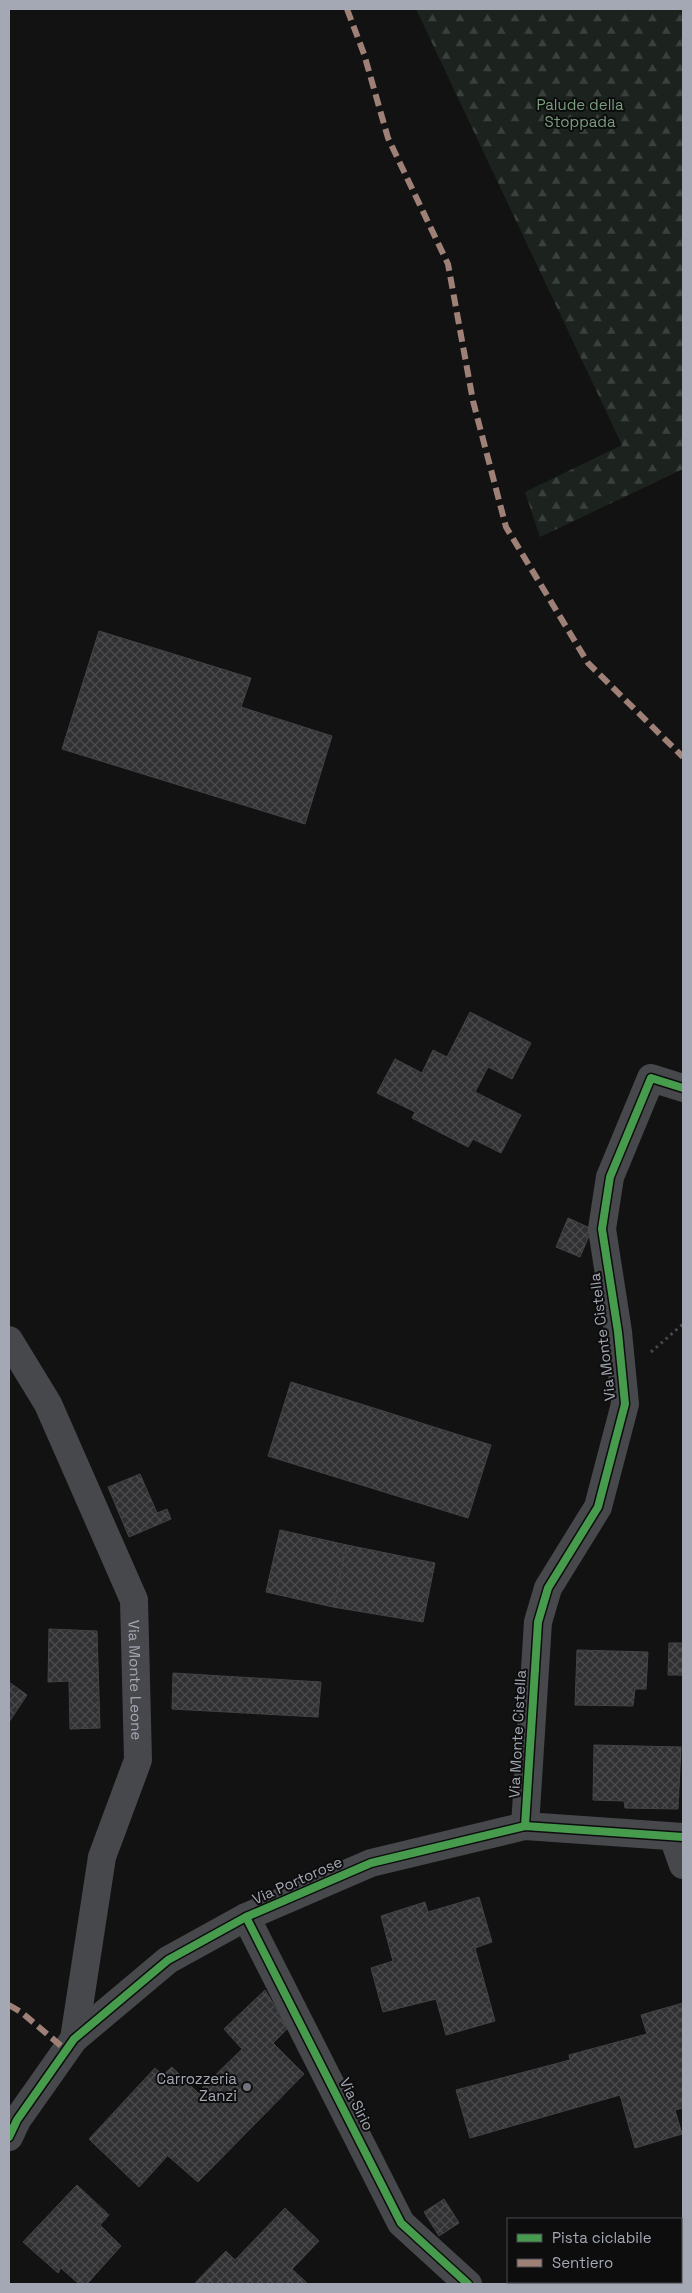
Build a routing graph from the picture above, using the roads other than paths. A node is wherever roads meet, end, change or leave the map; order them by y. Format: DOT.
graph roads {
  1 [pos="683,1088"];
  2 [pos="9,1340"];
  3 [pos="526,1826"];
  4 [pos="678,1837"];
  5 [pos="683,1865"];
  6 [pos="246,1917"];
  7 [pos="74,2039"];
  8 [pos="9,2137"];
  9 [pos="468,2284"];
  1 -- 3 [label="street, Via Monte Cistella"];
  2 -- 7 [label="street, Via Monte Leone"];
  3 -- 4 [label="street, Via Portorose"];
  3 -- 6 [label="street, Via Portorose"];
  4 -- 5 [label="street"];
  6 -- 7 [label="street, Via Portorose"];
  6 -- 9 [label="street, Via Sirio"];
  7 -- 8 [label="street, Via Portorose"];
}
